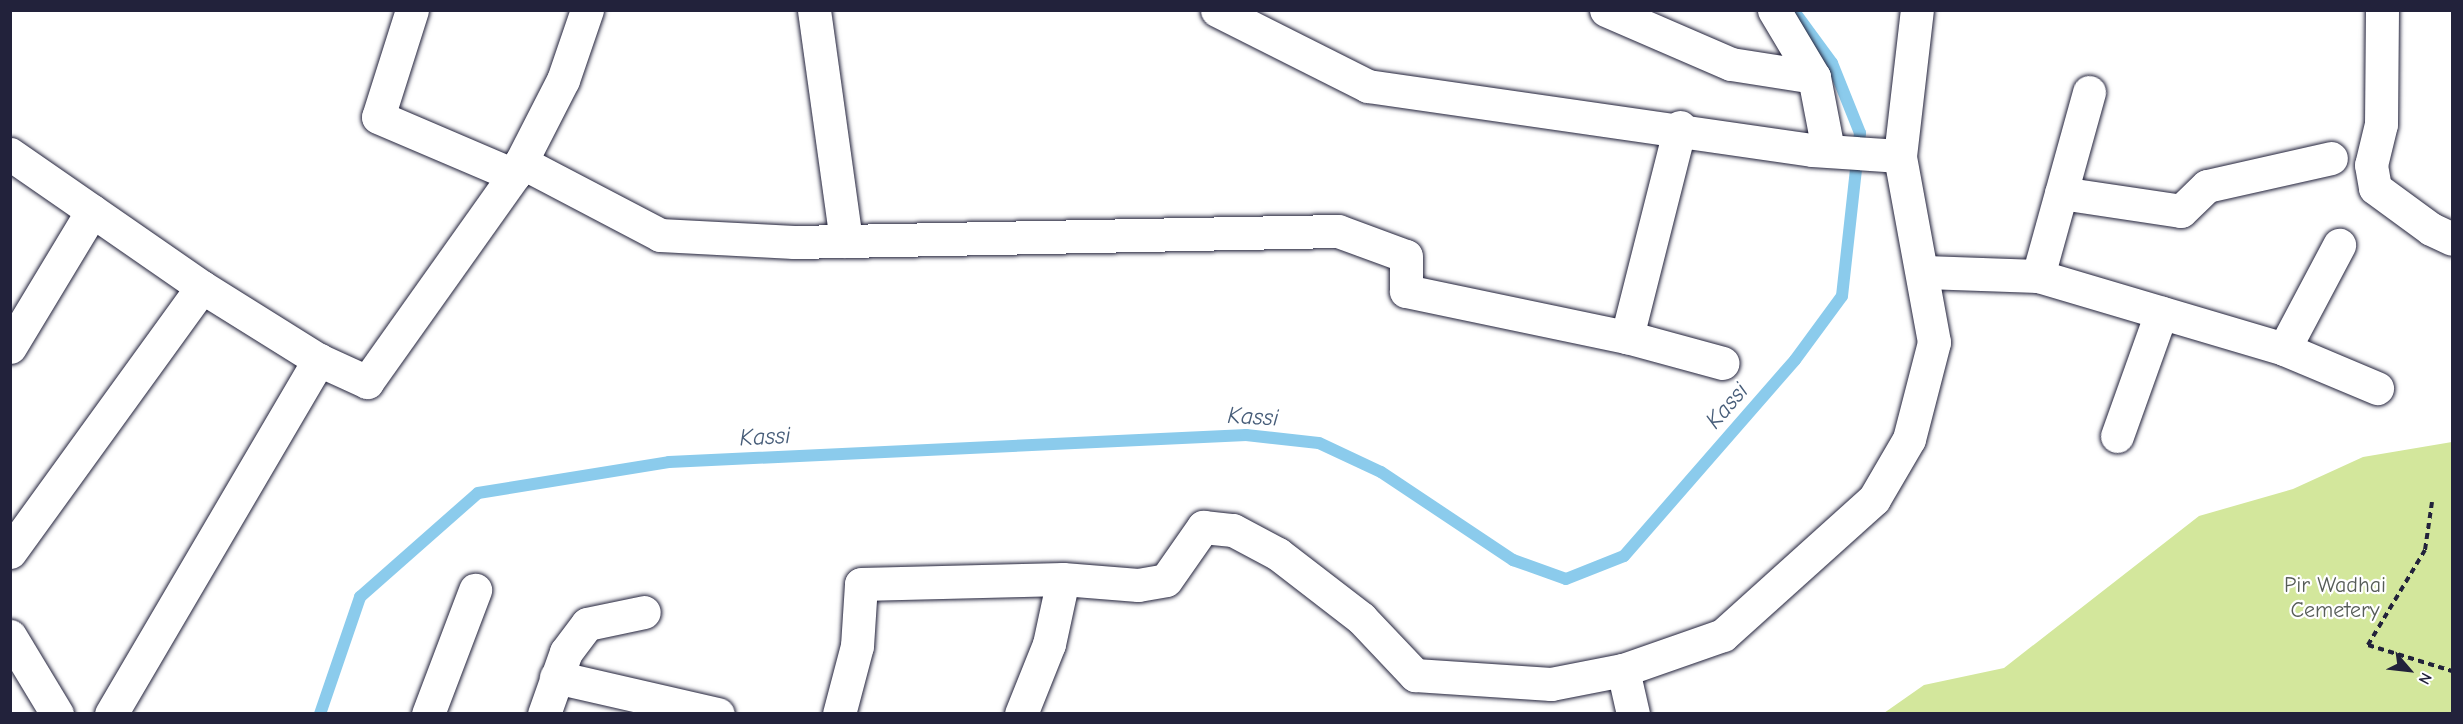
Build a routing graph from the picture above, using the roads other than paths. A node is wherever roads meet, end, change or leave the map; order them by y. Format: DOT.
graph roads {
  1 [pos="412,10"];
  2 [pos="587,10"];
  3 [pos="814,10"];
  4 [pos="1217,10"];
  5 [pos="1606,10"];
  6 [pos="1774,10"];
  7 [pos="1917,10"];
  8 [pos="2382,10"];
  9 [pos="1814,77"];
  10 [pos="2089,92"];
  11 [pos="1680,127"];
  12 [pos="1828,150"];
  13 [pos="10,154"];
  14 [pos="1900,156"];
  15 [pos="2331,158"];
  16 [pos="518,168"];
  17 [pos="2061,193"];
  18 [pos="92,211"];
  19 [pos="2452,238"];
  20 [pos="846,240"];
  21 [pos="2339,245"];
  22 [pos="1925,272"];
  23 [pos="2038,276"];
  24 [pos="202,287"];
  25 [pos="2161,313"];
  26 [pos="1627,337"];
  27 [pos="10,347"];
  28 [pos="2284,349"];
  29 [pos="319,360"];
  30 [pos="1723,363"];
  31 [pos="2377,388"];
  32 [pos="2117,436"];
  33 [pos="10,552"];
  34 [pos="1063,579"];
  35 [pos="475,590"];
  36 [pos="644,612"];
  37 [pos="10,636"];
  38 [pos="1623,670"];
  39 [pos="556,677"];
  40 [pos="57,714"];
  41 [pos="111,714"];
  42 [pos="428,714"];
  43 [pos="544,714"];
  44 [pos="718,714"];
  45 [pos="839,714"];
  46 [pos="1022,714"];
  47 [pos="1633,714"];
  1 -- 16 [label="street"];
  2 -- 16 [label="street"];
  3 -- 20 [label="street"];
  4 -- 11 [label="street"];
  5 -- 9 [label="street"];
  6 -- 9 [label="street"];
  7 -- 14 [label="street"];
  8 -- 19 [label="street"];
  9 -- 12 [label="street"];
  10 -- 17 [label="street"];
  11 -- 12 [label="street"];
  11 -- 26 [label="street"];
  12 -- 14 [label="street"];
  13 -- 18 [label="street"];
  14 -- 22 [label="street"];
  15 -- 17 [label="street"];
  16 -- 20 [label="street"];
  16 -- 29 [label="street"];
  17 -- 23 [label="street"];
  18 -- 24 [label="street"];
  18 -- 27 [label="street"];
  20 -- 26 [label="street"];
  21 -- 28 [label="street"];
  22 -- 23 [label="street"];
  22 -- 38 [label="street"];
  23 -- 25 [label="street"];
  24 -- 29 [label="street"];
  24 -- 33 [label="street"];
  25 -- 28 [label="street"];
  25 -- 32 [label="street"];
  26 -- 30 [label="street"];
  28 -- 31 [label="street"];
  29 -- 41 [label="street"];
  34 -- 38 [label="street"];
  34 -- 45 [label="street"];
  34 -- 46 [label="street"];
  35 -- 42 [label="street"];
  36 -- 39 [label="street"];
  37 -- 40 [label="street"];
  38 -- 47 [label="street"];
  39 -- 43 [label="street"];
  39 -- 44 [label="street"];
}
